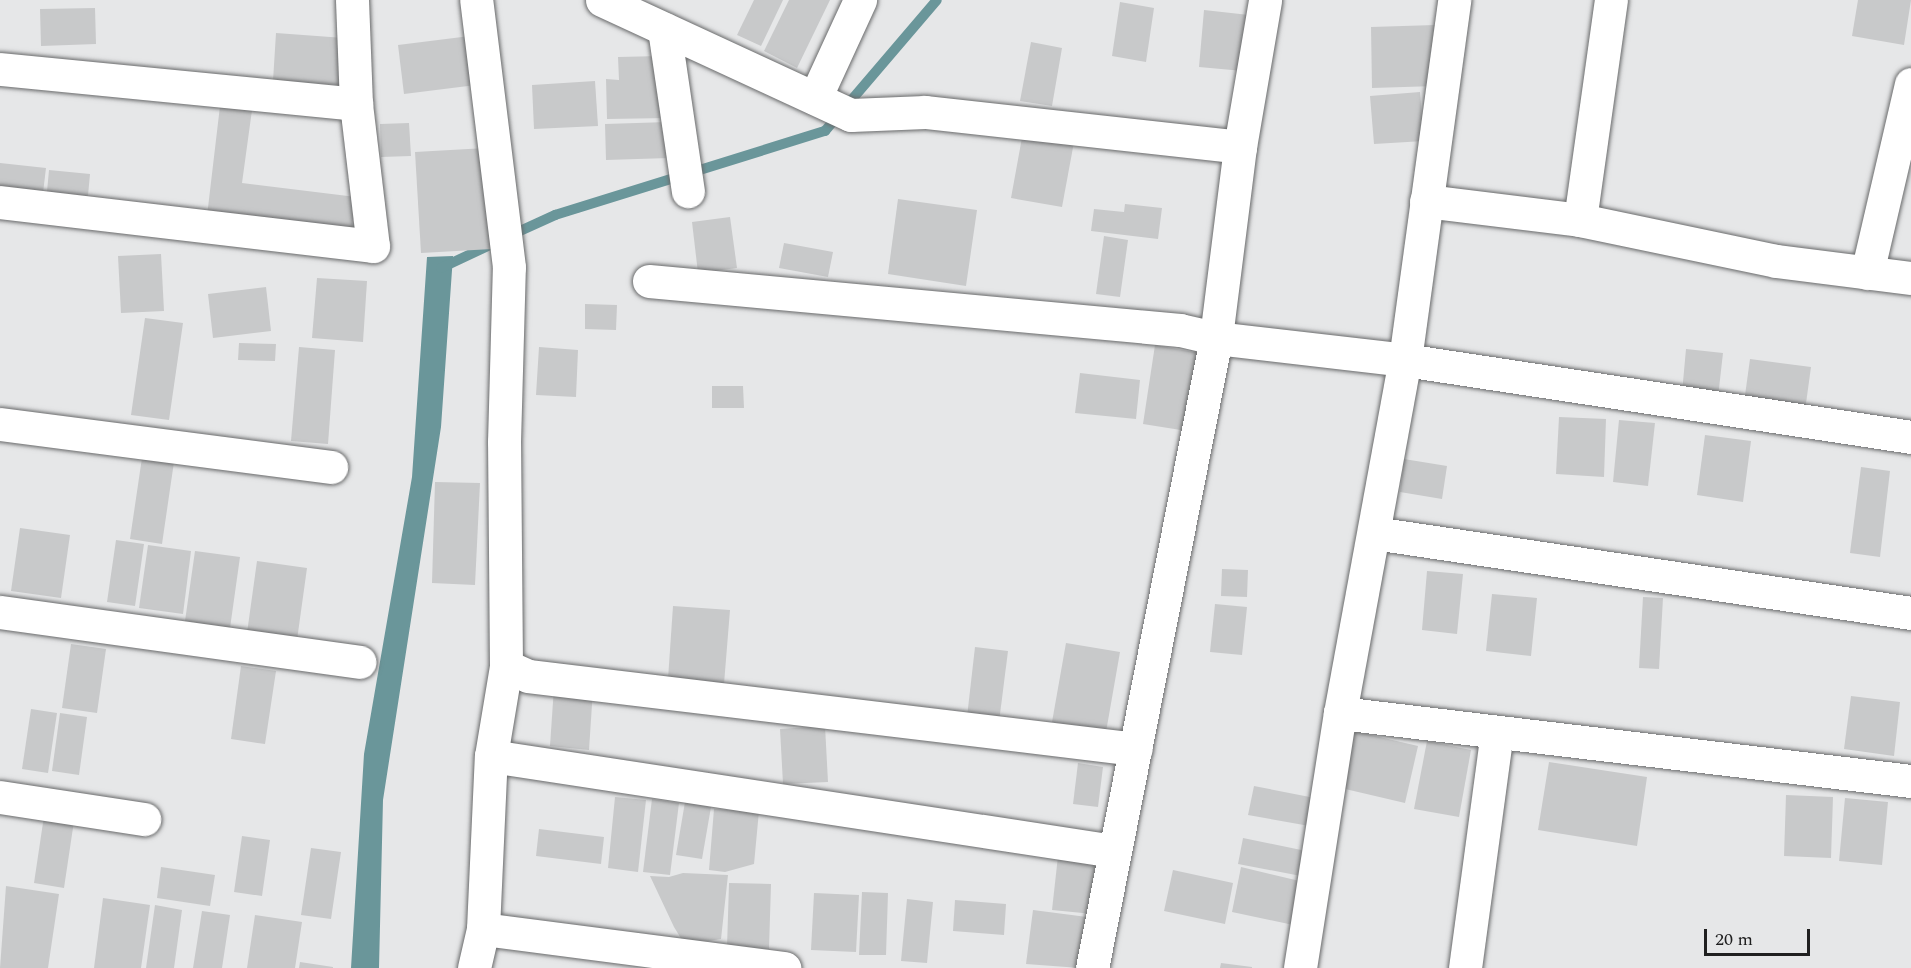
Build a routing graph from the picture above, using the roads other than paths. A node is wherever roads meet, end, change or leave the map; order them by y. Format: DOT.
graph roads {
  1 [pos="352,0"];
  2 [pos="476,0"];
  3 [pos="602,0"];
  4 [pos="860,0"];
  5 [pos="1265,0"];
  6 [pos="1454,0"];
  7 [pos="1611,0"];
  8 [pos="664,29"];
  9 [pos="0,69"];
  10 [pos="1911,84"];
  11 [pos="815,98"];
  12 [pos="356,104"];
  13 [pos="1240,147"];
  14 [pos="688,190"];
  15 [pos="1426,201"];
  16 [pos="0,202"];
  17 [pos="1580,220"];
  18 [pos="1867,273"];
  19 [pos="1911,278"];
  20 [pos="649,281"];
  21 [pos="1216,338"];
  22 [pos="1405,360"];
  23 [pos="0,423"];
  24 [pos="1911,437"];
  25 [pos="332,466"];
  26 [pos="1374,533"];
  27 [pos="0,612"];
  28 [pos="1911,613"];
  29 [pos="360,663"];
  30 [pos="506,666"];
  31 [pos="1340,713"];
  32 [pos="1497,732"];
  33 [pos="1136,749"];
  34 [pos="490,756"];
  35 [pos="1911,781"];
  36 [pos="0,797"];
  37 [pos="144,819"];
  38 [pos="1114,851"];
  39 [pos="483,929"];
  40 [pos="474,968"];
  41 [pos="784,968"];
  42 [pos="1092,968"];
  43 [pos="1300,968"];
  44 [pos="1465,968"];
  1 -- 12 [label="street"];
  2 -- 30 [label="street"];
  3 -- 8 [label="street"];
  4 -- 11 [label="street"];
  5 -- 13 [label="street"];
  6 -- 15 [label="street"];
  7 -- 17 [label="street"];
  8 -- 11 [label="street"];
  8 -- 14 [label="street"];
  9 -- 12 [label="street"];
  10 -- 18 [label="street"];
  11 -- 13 [label="street"];
  12 -- 16 [label="street"];
  13 -- 21 [label="street"];
  15 -- 17 [label="street"];
  15 -- 22 [label="street"];
  17 -- 18 [label="street"];
  18 -- 19 [label="street"];
  20 -- 21 [label="street"];
  21 -- 22 [label="street"];
  21 -- 33 [label="street"];
  22 -- 24 [label="street"];
  22 -- 26 [label="street"];
  23 -- 25 [label="street"];
  26 -- 28 [label="street"];
  26 -- 31 [label="street"];
  27 -- 29 [label="street"];
  30 -- 33 [label="street"];
  30 -- 34 [label="street"];
  31 -- 32 [label="street"];
  31 -- 43 [label="street"];
  32 -- 35 [label="street"];
  32 -- 44 [label="street"];
  33 -- 38 [label="street"];
  34 -- 38 [label="street"];
  34 -- 39 [label="street"];
  36 -- 37 [label="street"];
  38 -- 42 [label="street"];
  39 -- 40 [label="street"];
  39 -- 41 [label="street"];
}
